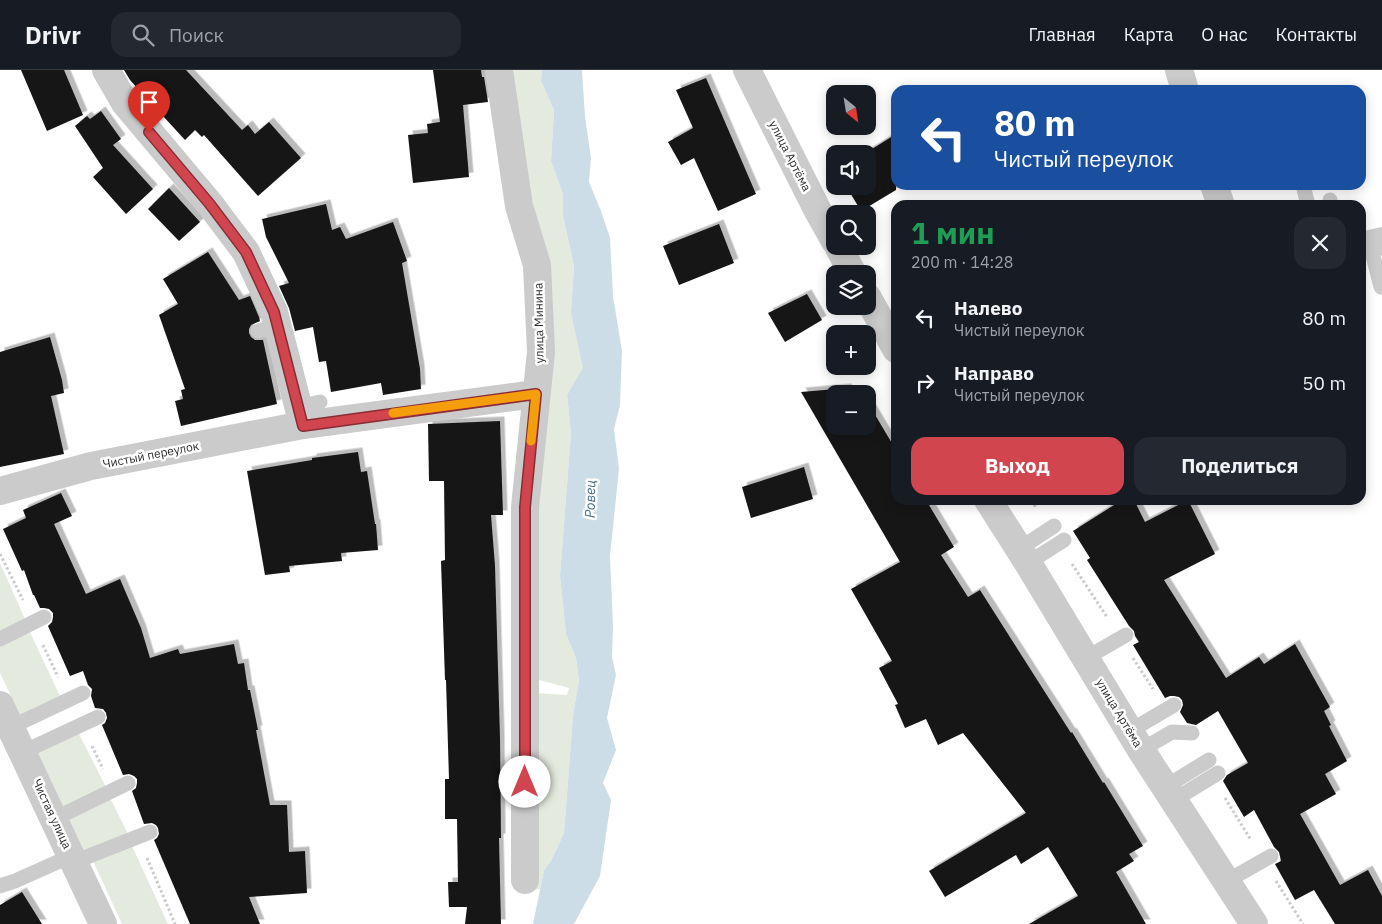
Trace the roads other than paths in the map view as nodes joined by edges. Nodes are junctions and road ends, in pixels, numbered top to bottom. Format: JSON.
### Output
{"nodes":[{"id":1,"x":106,"y":70,"type":"edge"},
{"id":2,"x":499,"y":70,"type":"edge"},
{"id":3,"x":746,"y":70,"type":"edge"},
{"id":4,"x":1179,"y":70,"type":"edge"},
{"id":5,"x":1184,"y":85,"type":"edge"},
{"id":6,"x":826,"y":225,"type":"edge"},
{"id":7,"x":1371,"y":244,"type":"edge"},
{"id":8,"x":1381,"y":287,"type":"edge"},
{"id":9,"x":876,"y":313,"type":"edge"},
{"id":10,"x":891,"y":340,"type":"edge"},
{"id":11,"x":536,"y":394,"type":"junction"},
{"id":12,"x":307,"y":411,"type":"junction"},
{"id":13,"x":0,"y":491,"type":"edge"},
{"id":14,"x":991,"y":505,"type":"edge"},
{"id":15,"x":1054,"y":526,"type":"dead end"},
{"id":16,"x":1064,"y":540,"type":"dead end"},
{"id":17,"x":1024,"y":556,"type":"junction"},
{"id":18,"x":44,"y":617,"type":"dead end"},
{"id":19,"x":1126,"y":635,"type":"dead end"},
{"id":20,"x":0,"y":638,"type":"edge"},
{"id":21,"x":1086,"y":658,"type":"junction"},
{"id":22,"x":83,"y":693,"type":"dead end"},
{"id":23,"x":1174,"y":705,"type":"dead end"},
{"id":24,"x":6,"y":716,"type":"edge"},
{"id":25,"x":98,"y":716,"type":"dead end"},
{"id":26,"x":1192,"y":733,"type":"dead end"},
{"id":27,"x":1136,"y":741,"type":"junction"},
{"id":28,"x":23,"y":752,"type":"junction"},
{"id":29,"x":1209,"y":760,"type":"dead end"},
{"id":30,"x":1218,"y":774,"type":"dead end"},
{"id":31,"x":128,"y":783,"type":"dead end"},
{"id":32,"x":1169,"y":794,"type":"junction"},
{"id":33,"x":54,"y":819,"type":"junction"},
{"id":34,"x":150,"y":832,"type":"dead end"},
{"id":35,"x":1271,"y":856,"type":"dead end"},
{"id":36,"x":72,"y":859,"type":"junction"},
{"id":37,"x":526,"y":880,"type":"dead end"},
{"id":38,"x":1226,"y":882,"type":"junction"},
{"id":39,"x":0,"y":886,"type":"edge"},
{"id":40,"x":103,"y":924,"type":"edge"},
{"id":41,"x":1254,"y":924,"type":"edge"}],
"edges":[{"from":1,"to":12,"type":"street"},
{"from":2,"to":11,"type":"street","name":"улица Минина"},
{"from":3,"to":6,"type":"street","name":"улица Артёма"},
{"from":4,"to":5,"type":"street"},
{"from":7,"to":8,"type":"lane"},
{"from":9,"to":10,"type":"street"},
{"from":11,"to":12,"type":"street","name":"Чистый переулок"},
{"from":11,"to":37,"type":"street","name":"улица Минина"},
{"from":12,"to":13,"type":"street","name":"Чистый переулок"},
{"from":14,"to":17,"type":"street","name":"улица Артёма"},
{"from":15,"to":17,"type":"lane"},
{"from":16,"to":17,"type":"lane"},
{"from":17,"to":21,"type":"street","name":"улица Артёма"},
{"from":18,"to":20,"type":"lane"},
{"from":19,"to":21,"type":"lane"},
{"from":21,"to":27,"type":"street","name":"улица Артёма"},
{"from":22,"to":24,"type":"lane"},
{"from":23,"to":27,"type":"lane"},
{"from":24,"to":28,"type":"street","name":"Чистая улица"},
{"from":25,"to":28,"type":"lane"},
{"from":26,"to":27,"type":"lane"},
{"from":27,"to":32,"type":"street","name":"улица Артёма"},
{"from":28,"to":33,"type":"street","name":"Чистая улица"},
{"from":29,"to":32,"type":"lane"},
{"from":30,"to":32,"type":"lane"},
{"from":31,"to":33,"type":"lane"},
{"from":32,"to":38,"type":"street","name":"улица Артёма"},
{"from":33,"to":36,"type":"street","name":"Чистая улица"},
{"from":34,"to":36,"type":"lane"},
{"from":35,"to":38,"type":"lane"},
{"from":36,"to":39,"type":"lane"},
{"from":36,"to":40,"type":"street","name":"Чистая улица"},
{"from":38,"to":41,"type":"street","name":"улица Артёма"}]}
